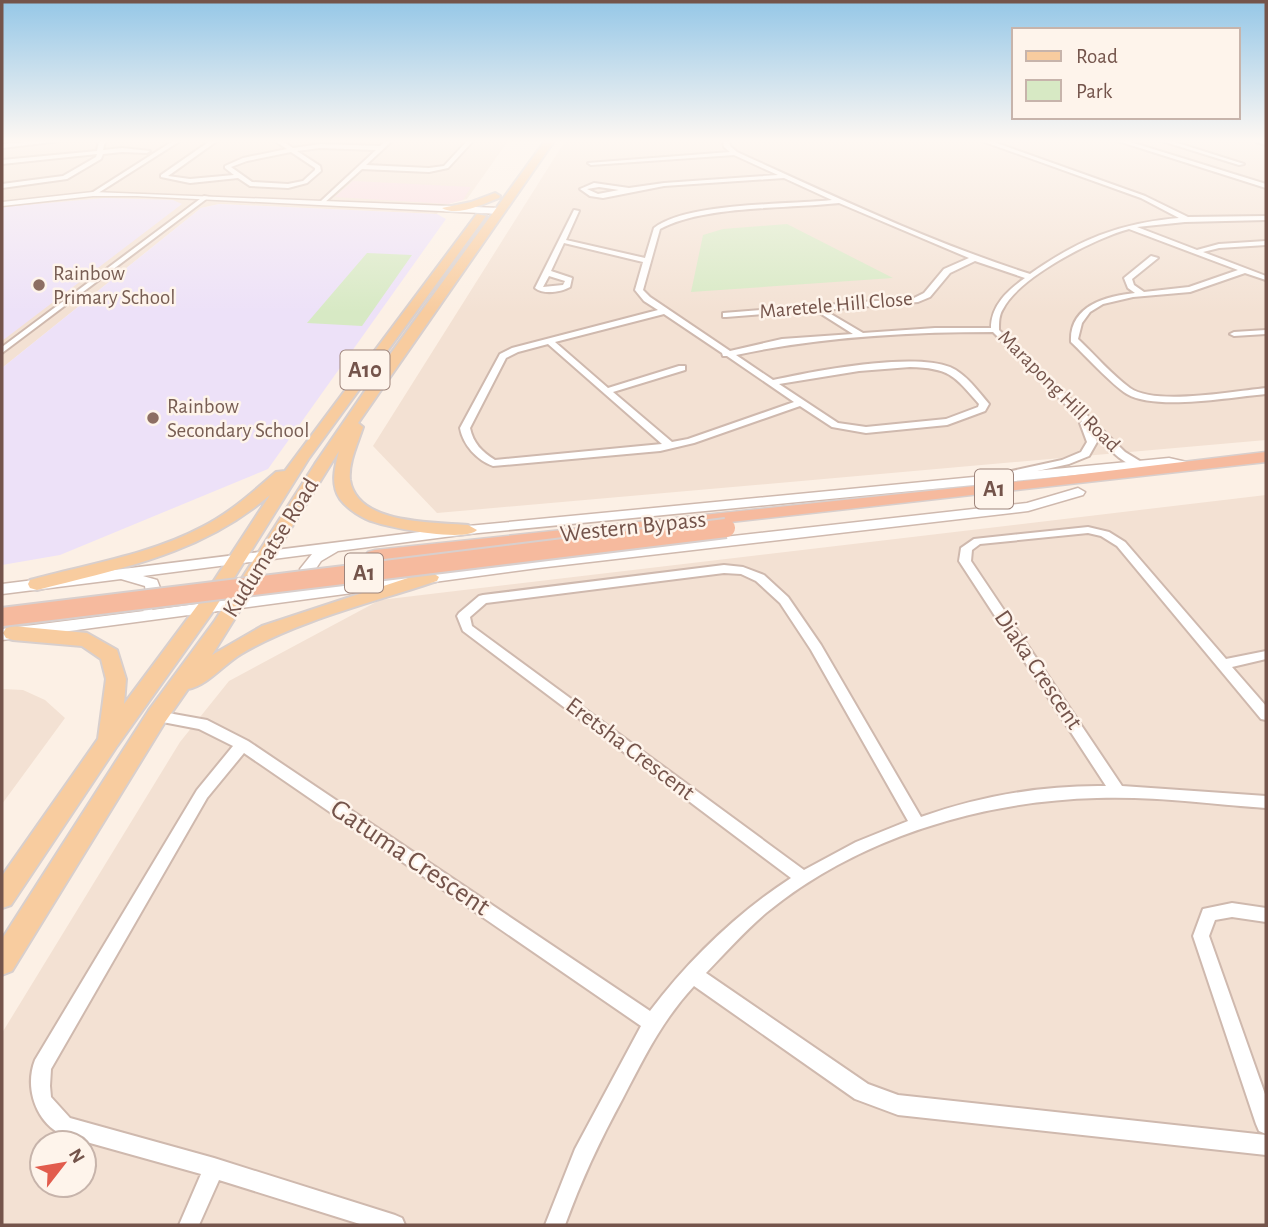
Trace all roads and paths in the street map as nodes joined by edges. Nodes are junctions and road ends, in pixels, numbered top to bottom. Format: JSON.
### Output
{"nodes":[{"id":1,"x":54,"y":198,"type":"edge"},
{"id":2,"x":204,"y":198,"type":"edge"},
{"id":3,"x":235,"y":198,"type":"edge"},
{"id":4,"x":327,"y":198,"type":"edge"},
{"id":5,"x":492,"y":198,"type":"edge"},
{"id":6,"x":495,"y":198,"type":"edge"},
{"id":7,"x":503,"y":198,"type":"edge"},
{"id":8,"x":835,"y":198,"type":"edge"},
{"id":9,"x":1145,"y":198,"type":"edge"},
{"id":10,"x":841,"y":201,"type":"junction"},
{"id":11,"x":323,"y":202,"type":"junction"},
{"id":12,"x":2,"y":204,"type":"edge"},
{"id":13,"x":447,"y":208,"type":"junction"},
{"id":14,"x":492,"y":211,"type":"junction"},
{"id":15,"x":576,"y":211,"type":"dead end"},
{"id":16,"x":1266,"y":218,"type":"edge"},
{"id":17,"x":1188,"y":220,"type":"junction"},
{"id":18,"x":1129,"y":227,"type":"junction"},
{"id":19,"x":467,"y":234,"type":"junction"},
{"id":20,"x":563,"y":241,"type":"junction"},
{"id":21,"x":1266,"y":243,"type":"edge"},
{"id":22,"x":1196,"y":252,"type":"junction"},
{"id":23,"x":1154,"y":258,"type":"dead end"},
{"id":24,"x":973,"y":259,"type":"junction"},
{"id":25,"x":647,"y":261,"type":"junction"},
{"id":26,"x":1245,"y":270,"type":"junction"},
{"id":27,"x":548,"y":273,"type":"dead end"},
{"id":28,"x":1030,"y":277,"type":"junction"},
{"id":29,"x":1266,"y":278,"type":"edge"},
{"id":30,"x":1142,"y":294,"type":"junction"},
{"id":31,"x":1094,"y":305,"type":"joint"},
{"id":32,"x":818,"y":309,"type":"junction"},
{"id":33,"x":665,"y":311,"type":"junction"},
{"id":34,"x":726,"y":315,"type":"dead end"},
{"id":35,"x":995,"y":330,"type":"junction"},
{"id":36,"x":1266,"y":332,"type":"edge"},
{"id":37,"x":1234,"y":334,"type":"dead end"},
{"id":38,"x":860,"y":335,"type":"junction"},
{"id":39,"x":550,"y":341,"type":"junction"},
{"id":40,"x":2,"y":351,"type":"edge"},
{"id":41,"x":726,"y":354,"type":"junction"},
{"id":42,"x":682,"y":368,"type":"dead end"},
{"id":43,"x":769,"y":383,"type":"junction"},
{"id":44,"x":607,"y":391,"type":"junction"},
{"id":45,"x":1266,"y":391,"type":"edge"},
{"id":46,"x":799,"y":403,"type":"junction"},
{"id":47,"x":358,"y":413,"type":"junction"},
{"id":48,"x":1082,"y":417,"type":"junction"},
{"id":49,"x":670,"y":446,"type":"junction"},
{"id":50,"x":302,"y":457,"type":"junction"},
{"id":51,"x":1266,"y":457,"type":"edge"},
{"id":52,"x":1139,"y":465,"type":"junction"},
{"id":53,"x":1186,"y":466,"type":"junction"},
{"id":54,"x":1266,"y":471,"type":"edge"},
{"id":55,"x":991,"y":478,"type":"junction"},
{"id":56,"x":1078,"y":492,"type":"junction"},
{"id":57,"x":468,"y":530,"type":"junction"},
{"id":58,"x":339,"y":547,"type":"junction"},
{"id":59,"x":265,"y":556,"type":"junction"},
{"id":60,"x":236,"y":559,"type":"junction"},
{"id":61,"x":114,"y":575,"type":"junction"},
{"id":62,"x":430,"y":577,"type":"junction"},
{"id":63,"x":37,"y":584,"type":"junction"},
{"id":64,"x":2,"y":589,"type":"edge"},
{"id":65,"x":330,"y":590,"type":"junction"},
{"id":66,"x":237,"y":602,"type":"junction"},
{"id":67,"x":2,"y":605,"type":"edge"},
{"id":68,"x":207,"y":607,"type":"junction"},
{"id":69,"x":463,"y":616,"type":"joint"},
{"id":70,"x":107,"y":622,"type":"junction"},
{"id":71,"x":6,"y":628,"type":"edge"},
{"id":72,"x":1266,"y":655,"type":"edge"},
{"id":73,"x":1223,"y":664,"type":"junction"},
{"id":74,"x":173,"y":694,"type":"junction"},
{"id":75,"x":1266,"y":715,"type":"edge"},
{"id":76,"x":158,"y":716,"type":"junction"},
{"id":77,"x":109,"y":740,"type":"junction"},
{"id":78,"x":243,"y":746,"type":"junction"},
{"id":79,"x":1119,"y":793,"type":"junction"},
{"id":80,"x":1266,"y":802,"type":"edge"},
{"id":81,"x":917,"y":824,"type":"junction"},
{"id":82,"x":803,"y":878,"type":"junction"},
{"id":83,"x":2,"y":897,"type":"edge"},
{"id":84,"x":1266,"y":915,"type":"edge"},
{"id":85,"x":2,"y":962,"type":"edge"},
{"id":86,"x":692,"y":974,"type":"junction"},
{"id":87,"x":653,"y":1024,"type":"junction"},
{"id":88,"x":1266,"y":1124,"type":"edge"},
{"id":89,"x":1266,"y":1145,"type":"edge"},
{"id":90,"x":214,"y":1168,"type":"junction"},
{"id":91,"x":189,"y":1225,"type":"edge"},
{"id":92,"x":395,"y":1225,"type":"edge"},
{"id":93,"x":555,"y":1225,"type":"edge"}],
"edges":[{"from":1,"to":12,"type":"street"},
{"from":2,"to":40,"type":"street"},
{"from":3,"to":11,"type":"street"},
{"from":4,"to":11,"type":"street"},
{"from":5,"to":13,"type":"main road"},
{"from":6,"to":14,"type":"main road","name":"Kudumatse Road","number":"A10"},
{"from":7,"to":14,"type":"main road","name":"Kudumatse Road","number":"A10"},
{"from":8,"to":10,"type":"street"},
{"from":9,"to":17,"type":"street"},
{"from":10,"to":24,"type":"street"},
{"from":10,"to":25,"type":"street"},
{"from":11,"to":13,"type":"street"},
{"from":13,"to":14,"type":"street"},
{"from":13,"to":19,"type":"main road"},
{"from":14,"to":19,"type":"main road","name":"Kudumatse Road","number":"A10"},
{"from":14,"to":47,"type":"main road","name":"Kudumatse Road","number":"A10"},
{"from":15,"to":20,"type":"street"},
{"from":16,"to":17,"type":"street","name":"Marapong Hill Road"},
{"from":17,"to":18,"type":"street","name":"Marapong Hill Road"},
{"from":18,"to":22,"type":"street"},
{"from":18,"to":28,"type":"street","name":"Marapong Hill Road"},
{"from":19,"to":50,"type":"main road","name":"Kudumatse Road","number":"A10"},
{"from":20,"to":25,"type":"street"},
{"from":20,"to":27,"type":"street"},
{"from":21,"to":22,"type":"street"},
{"from":22,"to":26,"type":"street"},
{"from":23,"to":30,"type":"street"},
{"from":24,"to":28,"type":"street"},
{"from":24,"to":32,"type":"street","name":"Maretele Hill Close"},
{"from":25,"to":33,"type":"street"},
{"from":26,"to":29,"type":"street"},
{"from":26,"to":30,"type":"street"},
{"from":28,"to":35,"type":"street","name":"Marapong Hill Road"},
{"from":30,"to":31,"type":"street"},
{"from":31,"to":45,"type":"street"},
{"from":32,"to":34,"type":"street","name":"Maretele Hill Close"},
{"from":32,"to":38,"type":"street"},
{"from":33,"to":39,"type":"street"},
{"from":33,"to":41,"type":"street"},
{"from":35,"to":38,"type":"street"},
{"from":35,"to":48,"type":"street","name":"Marapong Hill Road"},
{"from":36,"to":37,"type":"street"},
{"from":38,"to":41,"type":"street"},
{"from":39,"to":44,"type":"street"},
{"from":39,"to":49,"type":"street"},
{"from":41,"to":43,"type":"street"},
{"from":42,"to":44,"type":"street"},
{"from":43,"to":46,"type":"street"},
{"from":43,"to":46,"type":"street"},
{"from":44,"to":49,"type":"street"},
{"from":46,"to":49,"type":"street"},
{"from":47,"to":57,"type":"main road"},
{"from":47,"to":59,"type":"main road","name":"Kudumatse Road","number":"A10"},
{"from":48,"to":52,"type":"street","name":"Marapong Hill Road"},
{"from":48,"to":55,"type":"street"},
{"from":50,"to":60,"type":"main road","name":"Kudumatse Road","number":"A10"},
{"from":50,"to":63,"type":"main road"},
{"from":51,"to":53,"type":"highway","name":"Western Bypass","number":"A1"},
{"from":52,"to":53,"type":"street"},
{"from":52,"to":55,"type":"street"},
{"from":53,"to":67,"type":"highway","name":"Western Bypass","number":"A1"},
{"from":54,"to":56,"type":"highway","name":"Western Bypass","number":"A1"},
{"from":55,"to":57,"type":"street"},
{"from":56,"to":62,"type":"street"},
{"from":56,"to":71,"type":"highway","name":"Western Bypass","number":"A1","bridge":true},
{"from":57,"to":58,"type":"street"},
{"from":58,"to":59,"type":"street"},
{"from":58,"to":65,"type":"street"},
{"from":59,"to":60,"type":"street"},
{"from":59,"to":66,"type":"main road","name":"Kudumatse Road","number":"A10"},
{"from":60,"to":61,"type":"street"},
{"from":60,"to":68,"type":"main road","name":"Kudumatse Road","number":"A10"},
{"from":61,"to":63,"type":"street"},
{"from":61,"to":70,"type":"street"},
{"from":62,"to":65,"type":"street"},
{"from":62,"to":74,"type":"main road"},
{"from":63,"to":64,"type":"street"},
{"from":65,"to":66,"type":"street"},
{"from":66,"to":68,"type":"street"},
{"from":66,"to":74,"type":"main road","name":"Kudumatse Road","number":"A10"},
{"from":68,"to":70,"type":"street"},
{"from":68,"to":77,"type":"main road","name":"Kudumatse Road","number":"A10"},
{"from":69,"to":81,"type":"street"},
{"from":69,"to":82,"type":"street","name":"Eretsha Crescent"},
{"from":70,"to":71,"type":"street"},
{"from":71,"to":77,"type":"main road"},
{"from":72,"to":73,"type":"street"},
{"from":73,"to":75,"type":"street"},
{"from":73,"to":79,"type":"street","name":"Diaka Crescent"},
{"from":74,"to":76,"type":"main road","name":"Kudumatse Road","number":"A10"},
{"from":76,"to":78,"type":"street","name":"Gatuma Crescent"},
{"from":76,"to":85,"type":"main road","name":"Kudumatse Road","number":"A10"},
{"from":77,"to":83,"type":"main road","name":"Kudumatse Road","number":"A10"},
{"from":78,"to":87,"type":"street","name":"Gatuma Crescent"},
{"from":78,"to":90,"type":"street"},
{"from":79,"to":80,"type":"street"},
{"from":79,"to":81,"type":"street"},
{"from":81,"to":82,"type":"street"},
{"from":82,"to":86,"type":"street"},
{"from":84,"to":88,"type":"street"},
{"from":86,"to":87,"type":"street"},
{"from":86,"to":89,"type":"street"},
{"from":87,"to":93,"type":"street"},
{"from":90,"to":91,"type":"street"},
{"from":90,"to":92,"type":"street"}]}
